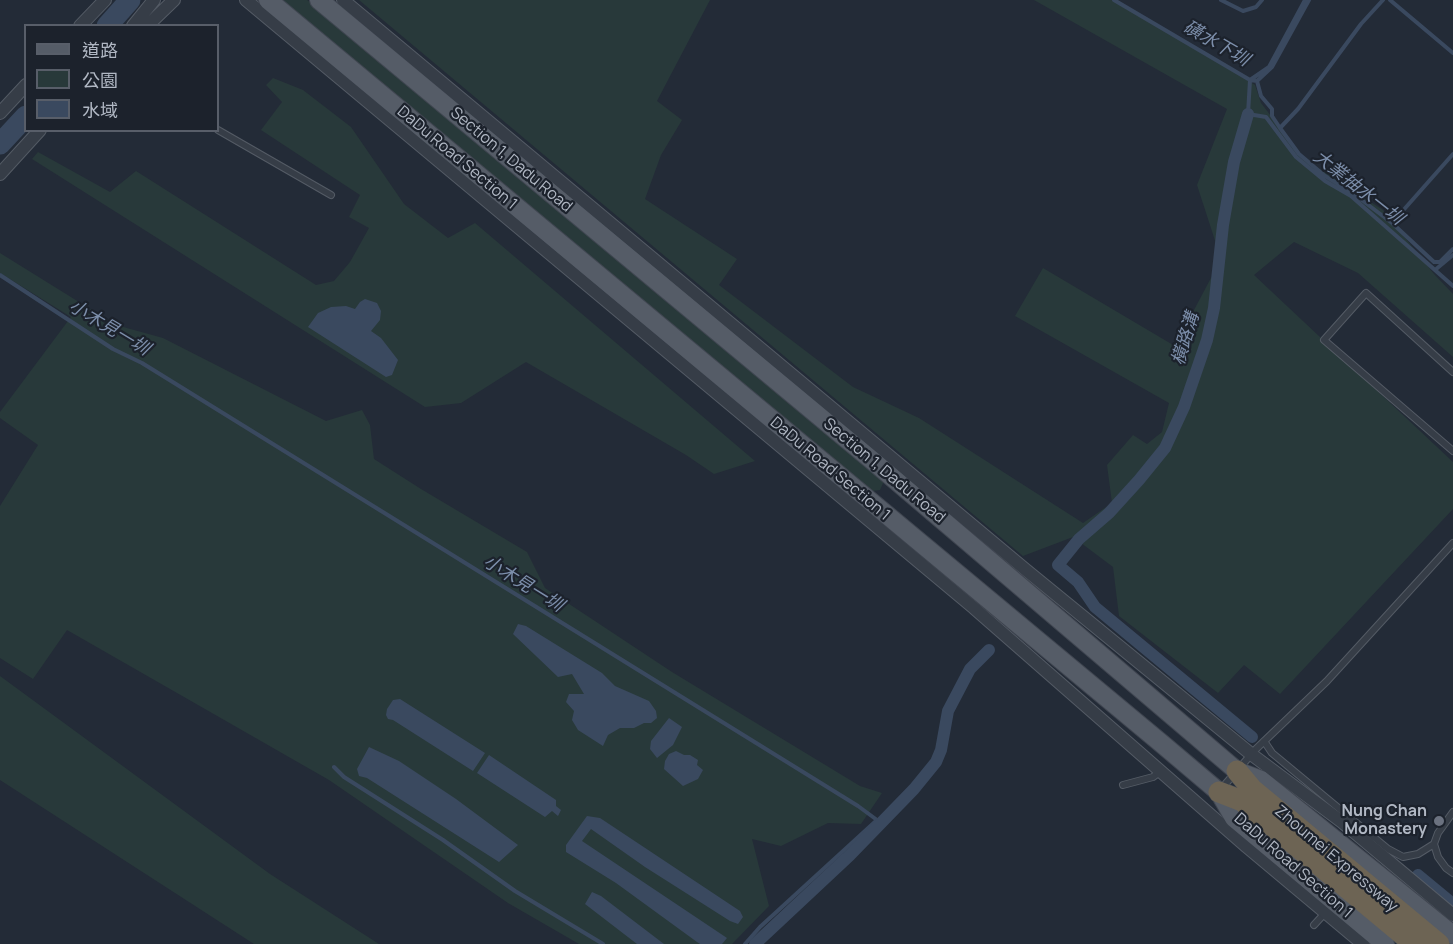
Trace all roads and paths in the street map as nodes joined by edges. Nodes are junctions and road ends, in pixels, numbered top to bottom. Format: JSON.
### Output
{"nodes":[{"id":1,"x":105,"y":0,"type":"edge"},
{"id":2,"x":154,"y":0,"type":"edge"},
{"id":3,"x":174,"y":0,"type":"edge"},
{"id":4,"x":246,"y":0,"type":"edge"},
{"id":5,"x":268,"y":0,"type":"edge"},
{"id":6,"x":319,"y":0,"type":"edge"},
{"id":7,"x":343,"y":0,"type":"edge"},
{"id":8,"x":97,"y":5,"type":"edge"},
{"id":9,"x":82,"y":24,"type":"edge"},
{"id":10,"x":135,"y":24,"type":"edge"},
{"id":11,"x":149,"y":24,"type":"edge"},
{"id":12,"x":24,"y":87,"type":"edge"},
{"id":13,"x":0,"y":113,"type":"edge"},
{"id":14,"x":219,"y":131,"type":"edge"},
{"id":15,"x":38,"y":132,"type":"edge"},
{"id":16,"x":0,"y":174,"type":"edge"},
{"id":17,"x":331,"y":195,"type":"dead end"},
{"id":18,"x":1453,"y":372,"type":"edge"},
{"id":19,"x":1453,"y":451,"type":"edge"},
{"id":20,"x":1453,"y":543,"type":"edge"},
{"id":21,"x":1020,"y":576,"type":"junction"},
{"id":22,"x":1052,"y":603,"type":"junction"},
{"id":23,"x":993,"y":613,"type":"junction"},
{"id":24,"x":1022,"y":638,"type":"junction"},
{"id":25,"x":1263,"y":742,"type":"junction"},
{"id":26,"x":1254,"y":751,"type":"junction"},
{"id":27,"x":1161,"y":771,"type":"junction"},
{"id":28,"x":1237,"y":771,"type":"junction"},
{"id":29,"x":1123,"y":785,"type":"dead end"},
{"id":30,"x":1219,"y":792,"type":"junction"},
{"id":31,"x":1453,"y":812,"type":"edge"},
{"id":32,"x":1434,"y":844,"type":"junction"},
{"id":33,"x":1314,"y":850,"type":"junction"},
{"id":34,"x":1453,"y":873,"type":"edge"},
{"id":35,"x":1325,"y":913,"type":"junction"},
{"id":36,"x":1453,"y":915,"type":"edge"},
{"id":37,"x":1314,"y":925,"type":"dead end"},
{"id":38,"x":1453,"y":934,"type":"edge"},
{"id":39,"x":1363,"y":944,"type":"edge"},
{"id":40,"x":1385,"y":944,"type":"edge"},
{"id":41,"x":1414,"y":944,"type":"edge"},
{"id":42,"x":1438,"y":944,"type":"edge"}],
"edges":[{"from":1,"to":8,"type":"street"},
{"from":2,"to":10,"type":"street"},
{"from":3,"to":11,"type":"street"},
{"from":4,"to":23,"type":"street","name":"DaDu Road Section 1"},
{"from":5,"to":23,"type":"main road","name":"DaDu Road Section 1"},
{"from":6,"to":21,"type":"main road","name":"Section 1, Dadu Road"},
{"from":7,"to":21,"type":"street","name":"Section 1, Dadu Road"},
{"from":8,"to":9,"type":"street"},
{"from":12,"to":13,"type":"street"},
{"from":14,"to":17,"type":"lane"},
{"from":15,"to":16,"type":"street"},
{"from":18,"to":19,"type":"lane"},
{"from":20,"to":25,"type":"lane"},
{"from":21,"to":22,"type":"main road","name":"Section 1, Dadu Road"},
{"from":22,"to":26,"type":"street","name":"Section 1, Dadu Road"},
{"from":22,"to":28,"type":"main road","name":"Section 1, Dadu Road"},
{"from":23,"to":24,"type":"main road","name":"DaDu Road Section 1"},
{"from":24,"to":27,"type":"street","name":"DaDu Road Section 1"},
{"from":24,"to":30,"type":"main road","name":"DaDu Road Section 1"},
{"from":25,"to":26,"type":"lane"},
{"from":25,"to":32,"type":"lane"},
{"from":26,"to":28,"type":"lane"},
{"from":26,"to":36,"type":"street","name":"Section 1, Dadu Road"},
{"from":27,"to":29,"type":"lane"},
{"from":27,"to":35,"type":"street","name":"DaDu Road Section 1"},
{"from":28,"to":30,"type":"lane"},
{"from":28,"to":33,"type":"highway","name":"Zhoumei Expressway"},
{"from":28,"to":38,"type":"main road","name":"Section 1, Dadu Road"},
{"from":30,"to":33,"type":"highway","name":"Zhoumei Expressway"},
{"from":30,"to":40,"type":"main road","name":"DaDu Road Section 1"},
{"from":31,"to":32,"type":"lane"},
{"from":32,"to":34,"type":"lane"},
{"from":33,"to":41,"type":"highway","name":"Zhoumei Expressway"},
{"from":33,"to":42,"type":"highway","name":"Zhoumei Expressway"},
{"from":35,"to":37,"type":"lane"},
{"from":35,"to":39,"type":"street","name":"DaDu Road Section 1"}]}
